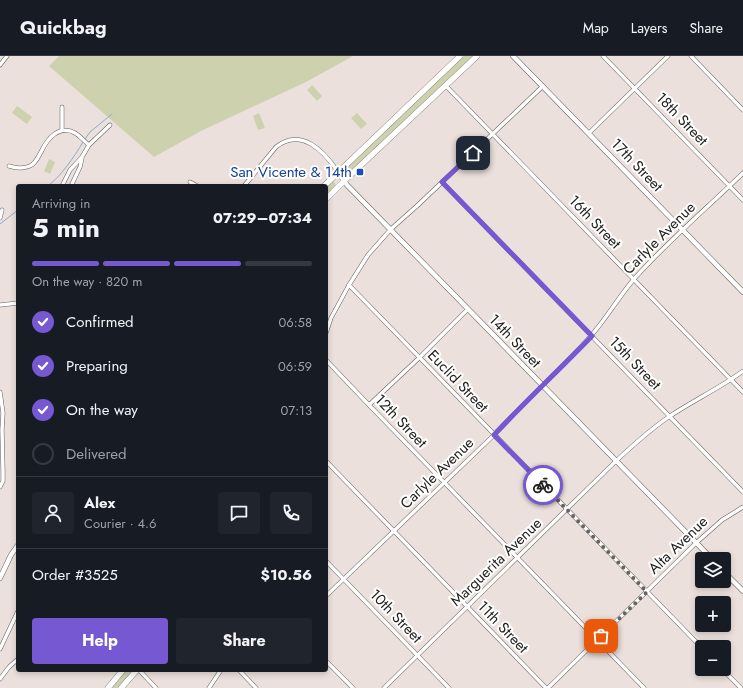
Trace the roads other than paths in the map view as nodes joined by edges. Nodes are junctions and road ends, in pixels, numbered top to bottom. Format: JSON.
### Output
{"nodes":[{"id":1,"x":8,"y":56,"type":"edge"},
{"id":2,"x":460,"y":56,"type":"edge"},
{"id":3,"x":477,"y":56,"type":"edge"},
{"id":4,"x":513,"y":56,"type":"edge"},
{"id":5,"x":603,"y":56,"type":"edge"},
{"id":6,"x":668,"y":56,"type":"edge"},
{"id":7,"x":691,"y":56,"type":"edge"},
{"id":8,"x":0,"y":65,"type":"edge"},
{"id":9,"x":446,"y":86,"type":"junction"},
{"id":10,"x":543,"y":86,"type":"junction"},
{"id":11,"x":635,"y":88,"type":"junction"},
{"id":12,"x":62,"y":107,"type":"dead end"},
{"id":13,"x":743,"y":110,"type":"edge"},
{"id":14,"x":110,"y":125,"type":"dead end"},
{"id":15,"x":62,"y":130,"type":"junction"},
{"id":16,"x":589,"y":133,"type":"junction"},
{"id":17,"x":493,"y":134,"type":"junction"},
{"id":18,"x":89,"y":145,"type":"junction"},
{"id":19,"x":82,"y":157,"type":"junction"},
{"id":20,"x":9,"y":166,"type":"dead end"},
{"id":21,"x":338,"y":172,"type":"junction"},
{"id":22,"x":743,"y":173,"type":"edge"},
{"id":23,"x":344,"y":181,"type":"junction"},
{"id":24,"x":190,"y":182,"type":"dead end"},
{"id":25,"x":442,"y":182,"type":"junction"},
{"id":26,"x":63,"y":184,"type":"edge"},
{"id":27,"x":72,"y":184,"type":"edge"},
{"id":28,"x":194,"y":184,"type":"edge"},
{"id":29,"x":246,"y":184,"type":"edge"},
{"id":30,"x":326,"y":184,"type":"edge"},
{"id":31,"x":730,"y":186,"type":"junction"},
{"id":32,"x":328,"y":197,"type":"edge"},
{"id":33,"x":743,"y":200,"type":"edge"},
{"id":34,"x":2,"y":210,"type":"dead end"},
{"id":35,"x":0,"y":218,"type":"edge"},
{"id":36,"x":391,"y":230,"type":"junction"},
{"id":37,"x":683,"y":230,"type":"junction"},
{"id":38,"x":634,"y":280,"type":"junction"},
{"id":39,"x":349,"y":285,"type":"junction"},
{"id":40,"x":743,"y":292,"type":"edge"},
{"id":41,"x":16,"y":303,"type":"edge"},
{"id":42,"x":0,"y":305,"type":"edge"},
{"id":43,"x":468,"y":309,"type":"junction"},
{"id":44,"x":328,"y":327,"type":"edge"},
{"id":45,"x":592,"y":336,"type":"junction"},
{"id":46,"x":419,"y":358,"type":"junction"},
{"id":47,"x":328,"y":362,"type":"edge"},
{"id":48,"x":743,"y":370,"type":"edge"},
{"id":49,"x":731,"y":379,"type":"junction"},
{"id":50,"x":542,"y":386,"type":"junction"},
{"id":51,"x":0,"y":392,"type":"edge"},
{"id":52,"x":743,"y":392,"type":"edge"},
{"id":53,"x":368,"y":405,"type":"junction"},
{"id":54,"x":670,"y":416,"type":"junction"},
{"id":55,"x":494,"y":435,"type":"junction"},
{"id":56,"x":616,"y":461,"type":"junction"},
{"id":57,"x":328,"y":463,"type":"edge"},
{"id":58,"x":444,"y":483,"type":"junction"},
{"id":59,"x":0,"y":487,"type":"edge"},
{"id":60,"x":743,"y":492,"type":"edge"},
{"id":61,"x":743,"y":507,"type":"edge"},
{"id":62,"x":567,"y":510,"type":"junction"},
{"id":63,"x":394,"y":531,"type":"junction"},
{"id":64,"x":696,"y":543,"type":"junction"},
{"id":65,"x":16,"y":549,"type":"edge"},
{"id":66,"x":705,"y":552,"type":"edge"},
{"id":67,"x":517,"y":558,"type":"junction"},
{"id":68,"x":328,"y":563,"type":"edge"},
{"id":69,"x":0,"y":578,"type":"edge"},
{"id":70,"x":344,"y":579,"type":"junction"},
{"id":71,"x":731,"y":579,"type":"edge"},
{"id":72,"x":647,"y":592,"type":"junction"},
{"id":73,"x":743,"y":592,"type":"edge"},
{"id":74,"x":328,"y":594,"type":"edge"},
{"id":75,"x":467,"y":607,"type":"junction"},
{"id":76,"x":16,"y":614,"type":"edge"},
{"id":77,"x":597,"y":640,"type":"junction"},
{"id":78,"x":695,"y":641,"type":"edge"},
{"id":79,"x":0,"y":649,"type":"edge"},
{"id":80,"x":417,"y":655,"type":"junction"},
{"id":81,"x":16,"y":661,"type":"edge"},
{"id":82,"x":328,"y":663,"type":"edge"},
{"id":83,"x":121,"y":672,"type":"edge"},
{"id":84,"x":136,"y":672,"type":"edge"},
{"id":85,"x":140,"y":672,"type":"edge"},
{"id":86,"x":220,"y":672,"type":"edge"},
{"id":87,"x":241,"y":672,"type":"edge"},
{"id":88,"x":729,"y":676,"type":"edge"},
{"id":89,"x":0,"y":679,"type":"edge"},
{"id":90,"x":108,"y":688,"type":"edge"},
{"id":91,"x":121,"y":688,"type":"edge"},
{"id":92,"x":156,"y":688,"type":"edge"},
{"id":93,"x":209,"y":688,"type":"edge"},
{"id":94,"x":256,"y":688,"type":"edge"},
{"id":95,"x":353,"y":688,"type":"edge"},
{"id":96,"x":384,"y":688,"type":"edge"},
{"id":97,"x":449,"y":688,"type":"edge"},
{"id":98,"x":547,"y":688,"type":"edge"},
{"id":99,"x":644,"y":688,"type":"edge"},
{"id":100,"x":741,"y":688,"type":"edge"}],
"edges":[{"from":1,"to":8,"type":"street"},
{"from":2,"to":21,"type":"main road"},
{"from":3,"to":9,"type":"main road"},
{"from":4,"to":10,"type":"street","name":"17th Street"},
{"from":5,"to":11,"type":"street","name":"18th Street"},
{"from":6,"to":11,"type":"street"},
{"from":7,"to":13,"type":"street"},
{"from":9,"to":17,"type":"street","name":"16th Street"},
{"from":9,"to":23,"type":"main road"},
{"from":10,"to":16,"type":"street","name":"17th Street"},
{"from":10,"to":17,"type":"street"},
{"from":11,"to":16,"type":"street"},
{"from":11,"to":31,"type":"street","name":"18th Street"},
{"from":12,"to":15,"type":"street"},
{"from":14,"to":18,"type":"street"},
{"from":15,"to":18,"type":"street"},
{"from":15,"to":20,"type":"street"},
{"from":16,"to":37,"type":"street","name":"17th Street"},
{"from":17,"to":25,"type":"street"},
{"from":17,"to":38,"type":"street","name":"16th Street"},
{"from":18,"to":19,"type":"street"},
{"from":19,"to":26,"type":"street"},
{"from":19,"to":27,"type":"street"},
{"from":21,"to":23,"type":"street","name":"14th Street"},
{"from":21,"to":29,"type":"street"},
{"from":21,"to":30,"type":"main road"},
{"from":22,"to":31,"type":"street","name":"Carlyle Avenue"},
{"from":23,"to":32,"type":"main road"},
{"from":23,"to":36,"type":"street","name":"14th Street"},
{"from":24,"to":28,"type":"street"},
{"from":25,"to":36,"type":"street"},
{"from":25,"to":45,"type":"street","name":"15th Street"},
{"from":31,"to":33,"type":"street","name":"18th Street"},
{"from":31,"to":37,"type":"street","name":"Carlyle Avenue"},
{"from":34,"to":35,"type":"street"},
{"from":36,"to":39,"type":"street"},
{"from":36,"to":43,"type":"street","name":"14th Street"},
{"from":37,"to":38,"type":"street","name":"Carlyle Avenue"},
{"from":37,"to":40,"type":"street","name":"17th Street"},
{"from":38,"to":45,"type":"street","name":"Carlyle Avenue"},
{"from":38,"to":49,"type":"street","name":"16th Street"},
{"from":39,"to":44,"type":"street"},
{"from":39,"to":46,"type":"street","name":"Euclid Street"},
{"from":41,"to":42,"type":"street"},
{"from":43,"to":46,"type":"street"},
{"from":43,"to":50,"type":"street","name":"14th Street"},
{"from":45,"to":50,"type":"street","name":"Carlyle Avenue"},
{"from":45,"to":54,"type":"street","name":"15th Street"},
{"from":46,"to":53,"type":"street"},
{"from":46,"to":55,"type":"street","name":"Euclid Street"},
{"from":47,"to":53,"type":"street","name":"12th Street"},
{"from":48,"to":49,"type":"street","name":"Marguerita Avenue"},
{"from":49,"to":52,"type":"street","name":"16th Street"},
{"from":49,"to":54,"type":"street","name":"Marguerita Avenue"},
{"from":50,"to":55,"type":"street","name":"Carlyle Avenue"},
{"from":50,"to":56,"type":"street","name":"14th Street"},
{"from":51,"to":59,"type":"street"},
{"from":53,"to":58,"type":"street","name":"12th Street"},
{"from":54,"to":56,"type":"street","name":"Marguerita Avenue"},
{"from":54,"to":60,"type":"street","name":"15th Street"},
{"from":55,"to":58,"type":"street","name":"Carlyle Avenue"},
{"from":55,"to":62,"type":"street","name":"Euclid Street"},
{"from":56,"to":62,"type":"street","name":"Marguerita Avenue"},
{"from":56,"to":64,"type":"street","name":"14th Street"},
{"from":57,"to":63,"type":"street","name":"11th Street"},
{"from":58,"to":63,"type":"street","name":"Carlyle Avenue"},
{"from":58,"to":67,"type":"street","name":"12th Street"},
{"from":61,"to":64,"type":"street","name":"Alta Avenue"},
{"from":62,"to":67,"type":"street","name":"Marguerita Avenue"},
{"from":62,"to":72,"type":"street","name":"Euclid Street"},
{"from":63,"to":70,"type":"street","name":"Carlyle Avenue"},
{"from":63,"to":75,"type":"street","name":"11th Street"},
{"from":64,"to":66,"type":"street","name":"14th Street"},
{"from":64,"to":72,"type":"street","name":"Alta Avenue"},
{"from":65,"to":69,"type":"street"},
{"from":67,"to":75,"type":"street","name":"Marguerita Avenue"},
{"from":67,"to":77,"type":"street","name":"12th Street"},
{"from":68,"to":70,"type":"street","name":"10th Street"},
{"from":70,"to":74,"type":"street","name":"Carlyle Avenue"},
{"from":70,"to":80,"type":"street","name":"10th Street"},
{"from":71,"to":73,"type":"street"},
{"from":72,"to":77,"type":"street","name":"Alta Avenue"},
{"from":72,"to":78,"type":"street","name":"Euclid Street"},
{"from":75,"to":80,"type":"street","name":"Marguerita Avenue"},
{"from":75,"to":98,"type":"street","name":"11th Street"},
{"from":76,"to":79,"type":"street"},
{"from":77,"to":98,"type":"street","name":"Alta Avenue"},
{"from":77,"to":99,"type":"street","name":"12th Street"},
{"from":80,"to":96,"type":"street","name":"Marguerita Avenue"},
{"from":80,"to":97,"type":"street","name":"10th Street"},
{"from":81,"to":89,"type":"street"},
{"from":82,"to":95,"type":"street"},
{"from":83,"to":90,"type":"main road"},
{"from":84,"to":91,"type":"main road"},
{"from":85,"to":92,"type":"street"},
{"from":86,"to":93,"type":"street"},
{"from":87,"to":94,"type":"street"},
{"from":88,"to":100,"type":"street"}]}
